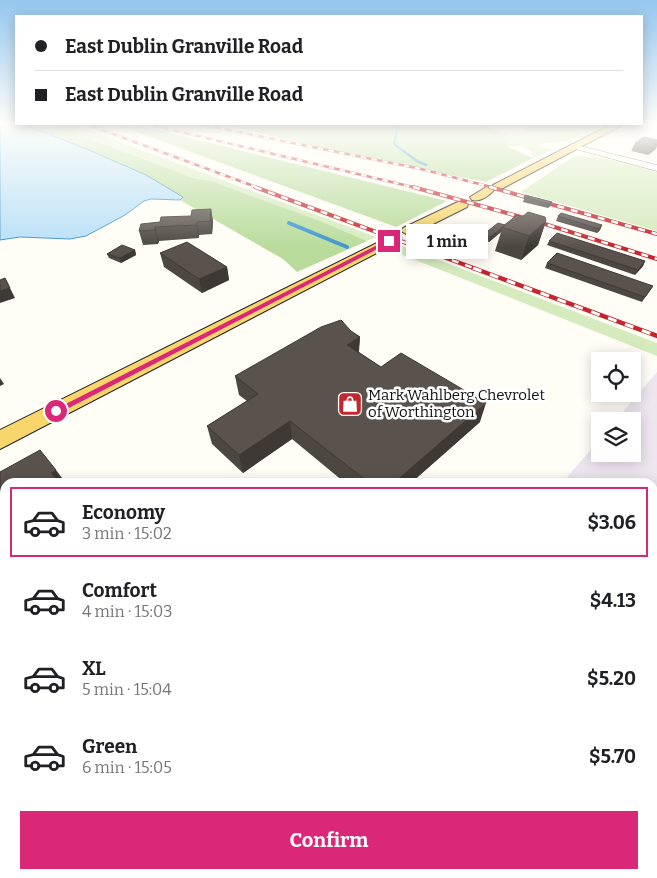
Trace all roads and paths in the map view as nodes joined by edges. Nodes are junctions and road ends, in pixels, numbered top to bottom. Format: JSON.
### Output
{"nodes":[{"id":1,"x":538,"y":165,"type":"edge"},
{"id":2,"x":476,"y":197,"type":"dead end"},
{"id":3,"x":462,"y":204,"type":"dead end"},
{"id":4,"x":408,"y":231,"type":"tunnel mouth"},
{"id":5,"x":389,"y":241,"type":"tunnel mouth"},
{"id":6,"x":126,"y":375,"type":"junction"},
{"id":7,"x":0,"y":427,"type":"edge"},
{"id":8,"x":0,"y":440,"type":"edge"}],
"edges":[{"from":1,"to":2,"type":"main road"},
{"from":3,"to":4,"type":"main road"},
{"from":5,"to":6,"type":"main road"},
{"from":6,"to":7,"type":"main road"},
{"from":6,"to":8,"type":"main road"}]}
